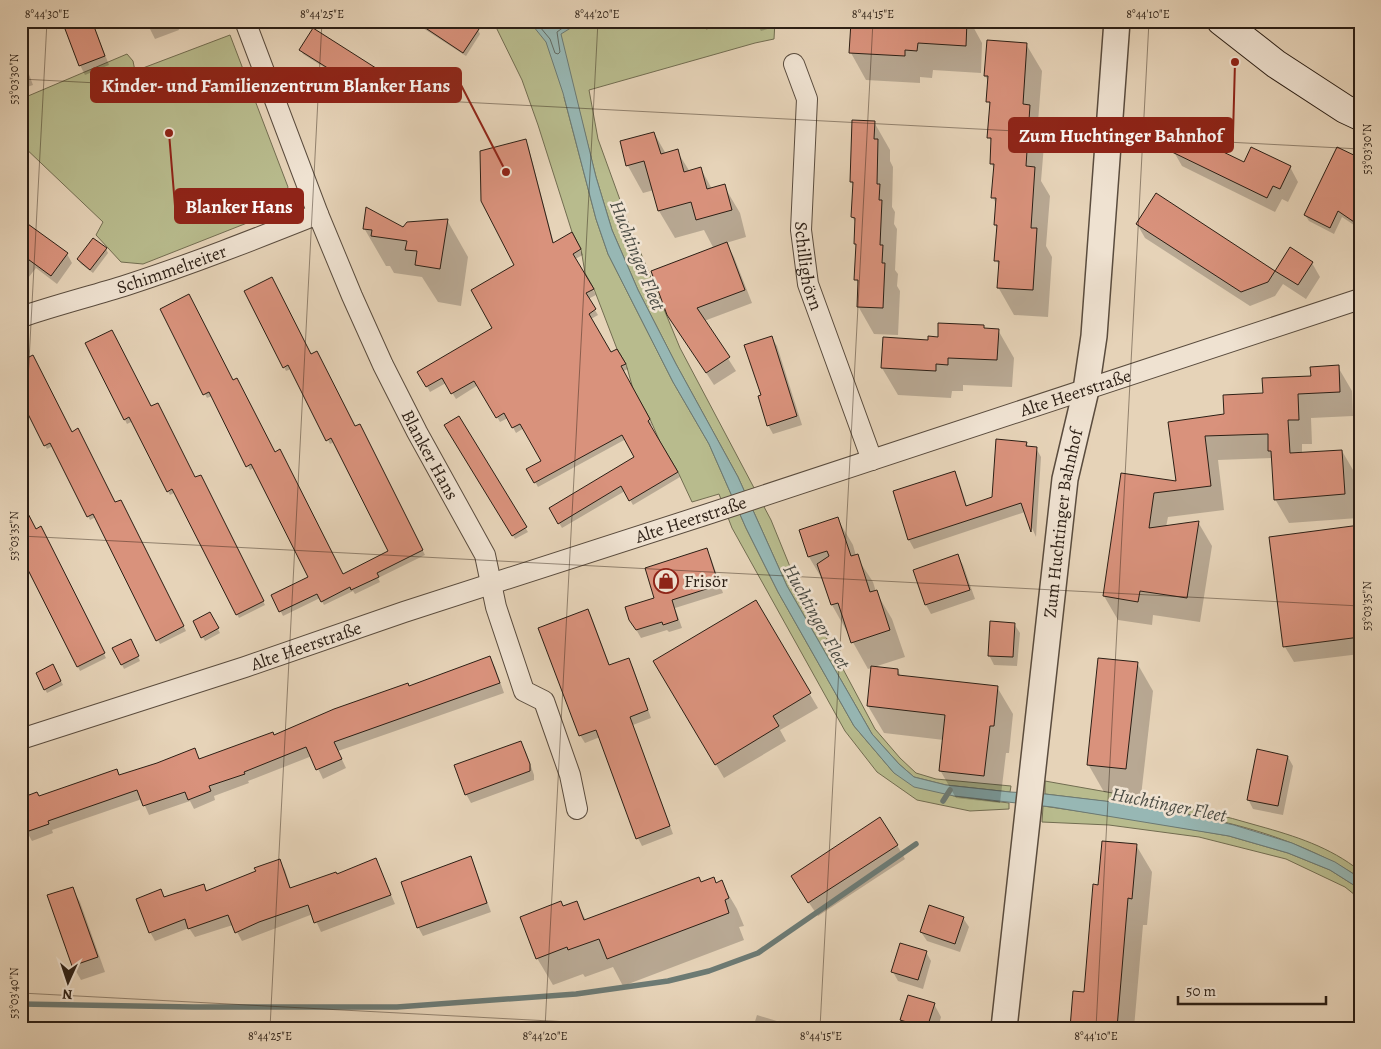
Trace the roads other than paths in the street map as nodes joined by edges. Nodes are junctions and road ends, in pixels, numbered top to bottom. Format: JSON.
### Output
{"nodes":[{"id":1,"x":245,"y":21,"type":"edge"},
{"id":2,"x":1117,"y":21,"type":"edge"},
{"id":3,"x":1221,"y":21,"type":"edge"},
{"id":4,"x":794,"y":64,"type":"dead end"},
{"id":5,"x":1360,"y":116,"type":"edge"},
{"id":6,"x":318,"y":214,"type":"junction"},
{"id":7,"x":1360,"y":299,"type":"edge"},
{"id":8,"x":21,"y":317,"type":"edge"},
{"id":9,"x":1086,"y":390,"type":"junction"},
{"id":10,"x":872,"y":460,"type":"junction"},
{"id":11,"x":492,"y":583,"type":"junction"},
{"id":12,"x":21,"y":739,"type":"edge"},
{"id":13,"x":578,"y":809,"type":"dead end"},
{"id":14,"x":1004,"y":1028,"type":"edge"}],
"edges":[{"from":1,"to":6,"type":"street","name":"Blanker Hans"},
{"from":2,"to":9,"type":"street","name":"Zum Huchtinger Bahnhof"},
{"from":3,"to":5,"type":"main road"},
{"from":4,"to":10,"type":"street","name":"Schillighörn"},
{"from":6,"to":8,"type":"street","name":"Schimmelreiter"},
{"from":6,"to":11,"type":"street","name":"Blanker Hans"},
{"from":7,"to":9,"type":"street","name":"Alte Heerstraße"},
{"from":9,"to":10,"type":"street","name":"Alte Heerstraße"},
{"from":9,"to":14,"type":"street","name":"Zum Huchtinger Bahnhof"},
{"from":10,"to":11,"type":"street","name":"Alte Heerstraße"},
{"from":11,"to":12,"type":"street","name":"Alte Heerstraße"},
{"from":11,"to":13,"type":"street","name":"Blanker Hans"}]}
